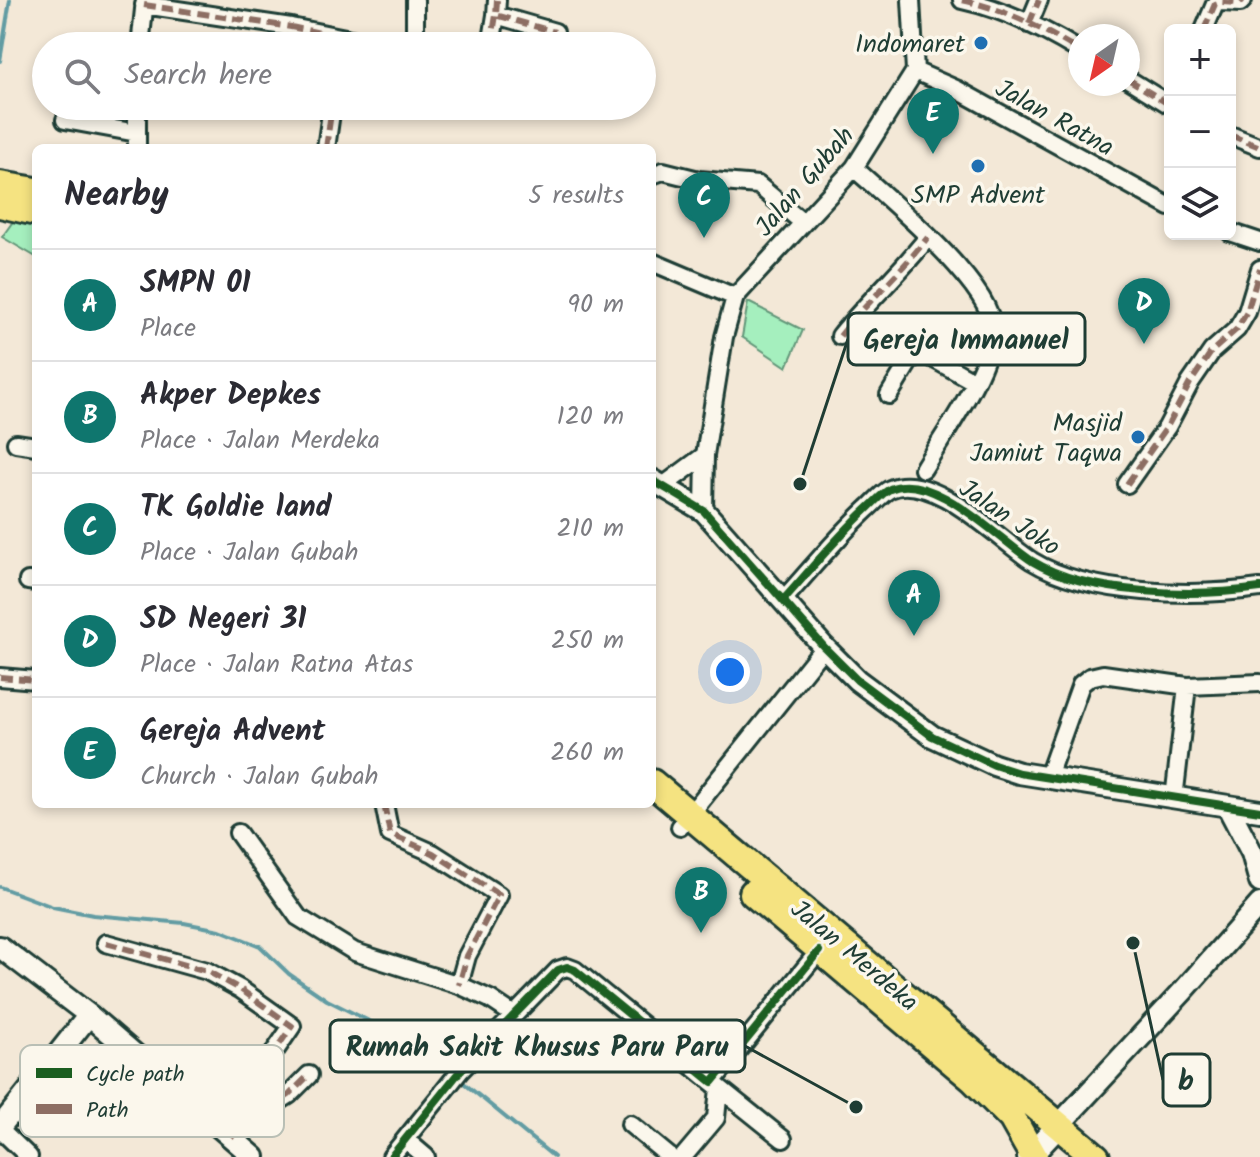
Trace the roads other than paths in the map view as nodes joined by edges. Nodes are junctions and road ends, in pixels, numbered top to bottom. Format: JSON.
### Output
{"nodes":[{"id":1,"x":415,"y":0,"type":"edge"},
{"id":2,"x":911,"y":0,"type":"edge"},
{"id":3,"x":962,"y":0,"type":"edge"},
{"id":4,"x":1039,"y":0,"type":"edge"},
{"id":5,"x":1243,"y":0,"type":"edge"},
{"id":6,"x":144,"y":3,"type":"edge"},
{"id":7,"x":496,"y":8,"type":"edge"},
{"id":8,"x":1029,"y":24,"type":"junction"},
{"id":9,"x":1207,"y":24,"type":"edge"},
{"id":10,"x":291,"y":27,"type":"junction"},
{"id":11,"x":141,"y":32,"type":"edge"},
{"id":12,"x":290,"y":32,"type":"edge"},
{"id":13,"x":309,"y":32,"type":"edge"},
{"id":14,"x":415,"y":32,"type":"edge"},
{"id":15,"x":493,"y":32,"type":"edge"},
{"id":16,"x":555,"y":32,"type":"dead end"},
{"id":17,"x":1068,"y":45,"type":"edge"},
{"id":18,"x":915,"y":71,"type":"junction"},
{"id":19,"x":1140,"y":86,"type":"edge"},
{"id":20,"x":1164,"y":101,"type":"edge"},
{"id":21,"x":65,"y":120,"type":"dead end"},
{"id":22,"x":137,"y":120,"type":"edge"},
{"id":23,"x":330,"y":120,"type":"edge"},
{"id":24,"x":1236,"y":137,"type":"edge"},
{"id":25,"x":137,"y":141,"type":"edge"},
{"id":26,"x":327,"y":144,"type":"edge"},
{"id":27,"x":1260,"y":147,"type":"edge"},
{"id":28,"x":854,"y":168,"type":"junction"},
{"id":29,"x":656,"y":174,"type":"edge"},
{"id":30,"x":32,"y":192,"type":"edge"},
{"id":31,"x":3,"y":199,"type":"edge"},
{"id":32,"x":1164,"y":204,"type":"edge"},
{"id":33,"x":32,"y":210,"type":"edge"},
{"id":34,"x":802,"y":222,"type":"junction"},
{"id":35,"x":1236,"y":234,"type":"edge"},
{"id":36,"x":928,"y":237,"type":"junction"},
{"id":37,"x":1260,"y":242,"type":"edge"},
{"id":38,"x":656,"y":264,"type":"edge"},
{"id":39,"x":1260,"y":269,"type":"edge"},
{"id":40,"x":735,"y":297,"type":"junction"},
{"id":41,"x":840,"y":336,"type":"dead end"},
{"id":42,"x":975,"y":382,"type":"junction"},
{"id":43,"x":889,"y":395,"type":"dead end"},
{"id":44,"x":16,"y":443,"type":"dead end"},
{"id":45,"x":32,"y":445,"type":"edge"},
{"id":46,"x":705,"y":455,"type":"junction"},
{"id":47,"x":923,"y":469,"type":"dead end"},
{"id":48,"x":658,"y":483,"type":"edge"},
{"id":49,"x":1127,"y":484,"type":"dead end"},
{"id":50,"x":704,"y":511,"type":"junction"},
{"id":51,"x":1260,"y":588,"type":"edge"},
{"id":52,"x":784,"y":599,"type":"junction"},
{"id":53,"x":824,"y":647,"type":"junction"},
{"id":54,"x":0,"y":677,"type":"edge"},
{"id":55,"x":32,"y":680,"type":"edge"},
{"id":56,"x":1260,"y":683,"type":"edge"},
{"id":57,"x":1187,"y":686,"type":"junction"},
{"id":58,"x":1047,"y":779,"type":"junction"},
{"id":59,"x":656,"y":788,"type":"edge"},
{"id":60,"x":1174,"y":799,"type":"junction"},
{"id":61,"x":656,"y":804,"type":"edge"},
{"id":62,"x":1228,"y":807,"type":"junction"},
{"id":63,"x":385,"y":808,"type":"edge"},
{"id":64,"x":1260,"y":811,"type":"edge"},
{"id":65,"x":684,"y":822,"type":"junction"},
{"id":66,"x":238,"y":833,"type":"dead end"},
{"id":67,"x":1260,"y":882,"type":"edge"},
{"id":68,"x":1260,"y":904,"type":"edge"},
{"id":69,"x":106,"y":943,"type":"dead end"},
{"id":70,"x":0,"y":947,"type":"edge"},
{"id":71,"x":819,"y":951,"type":"junction"},
{"id":72,"x":459,"y":985,"type":"junction"},
{"id":73,"x":89,"y":1015,"type":"junction"},
{"id":74,"x":514,"y":1015,"type":"junction"},
{"id":75,"x":65,"y":1045,"type":"edge"},
{"id":76,"x":124,"y":1045,"type":"edge"},
{"id":77,"x":279,"y":1045,"type":"edge"},
{"id":78,"x":309,"y":1075,"type":"dead end"},
{"id":79,"x":716,"y":1085,"type":"junction"},
{"id":80,"x":284,"y":1098,"type":"edge"},
{"id":81,"x":20,"y":1103,"type":"edge"},
{"id":82,"x":630,"y":1124,"type":"dead end"},
{"id":83,"x":1058,"y":1126,"type":"junction"},
{"id":84,"x":0,"y":1128,"type":"edge"},
{"id":85,"x":231,"y":1137,"type":"edge"},
{"id":86,"x":783,"y":1139,"type":"dead end"},
{"id":87,"x":406,"y":1140,"type":"junction"},
{"id":88,"x":1032,"y":1155,"type":"edge"},
{"id":89,"x":29,"y":1157,"type":"edge"},
{"id":90,"x":254,"y":1157,"type":"edge"},
{"id":91,"x":391,"y":1157,"type":"edge"},
{"id":92,"x":426,"y":1157,"type":"edge"},
{"id":93,"x":670,"y":1157,"type":"edge"},
{"id":94,"x":683,"y":1157,"type":"edge"},
{"id":95,"x":1096,"y":1157,"type":"edge"}],
"edges":[{"from":1,"to":14,"type":"street"},
{"from":2,"to":18,"type":"street"},
{"from":3,"to":8,"type":"street"},
{"from":4,"to":8,"type":"street"},
{"from":5,"to":9,"type":"street"},
{"from":6,"to":10,"type":"street"},
{"from":6,"to":11,"type":"street"},
{"from":7,"to":15,"type":"street"},
{"from":7,"to":16,"type":"street"},
{"from":8,"to":17,"type":"street"},
{"from":10,"to":12,"type":"street"},
{"from":10,"to":13,"type":"street"},
{"from":18,"to":28,"type":"street","name":"Jalan Gubah"},
{"from":18,"to":32,"type":"street","name":"Jalan Ratna"},
{"from":19,"to":20,"type":"street"},
{"from":21,"to":25,"type":"street"},
{"from":22,"to":25,"type":"street"},
{"from":23,"to":26,"type":"street"},
{"from":24,"to":27,"type":"street"},
{"from":28,"to":34,"type":"street","name":"Jalan Gubah"},
{"from":28,"to":36,"type":"street"},
{"from":29,"to":34,"type":"street"},
{"from":30,"to":31,"type":"main road"},
{"from":31,"to":33,"type":"main road"},
{"from":34,"to":40,"type":"street","name":"Jalan Gubah"},
{"from":35,"to":37,"type":"street"},
{"from":36,"to":41,"type":"street"},
{"from":36,"to":42,"type":"street"},
{"from":38,"to":40,"type":"street"},
{"from":39,"to":49,"type":"street"},
{"from":40,"to":46,"type":"street","name":"Jalan Gubah"},
{"from":42,"to":43,"type":"street"},
{"from":42,"to":47,"type":"street"},
{"from":44,"to":45,"type":"street"},
{"from":46,"to":48,"type":"street"},
{"from":46,"to":50,"type":"street","name":"Jalan Gubah"},
{"from":48,"to":50,"type":"street"},
{"from":50,"to":52,"type":"street"},
{"from":51,"to":52,"type":"street","name":"Jalan Joko"},
{"from":52,"to":53,"type":"street"},
{"from":53,"to":58,"type":"street"},
{"from":53,"to":65,"type":"street"},
{"from":54,"to":55,"type":"street"},
{"from":56,"to":57,"type":"street"},
{"from":57,"to":58,"type":"street"},
{"from":57,"to":60,"type":"street"},
{"from":58,"to":60,"type":"street"},
{"from":59,"to":65,"type":"main road","name":"Jalan Merdeka"},
{"from":60,"to":62,"type":"street"},
{"from":61,"to":65,"type":"main road","name":"Jalan Merdeka"},
{"from":62,"to":64,"type":"street"},
{"from":62,"to":67,"type":"street"},
{"from":63,"to":72,"type":"street"},
{"from":65,"to":71,"type":"main road","name":"Jalan Merdeka"},
{"from":65,"to":83,"type":"main road","name":"Jalan Merdeka"},
{"from":66,"to":72,"type":"street"},
{"from":68,"to":83,"type":"street"},
{"from":69,"to":77,"type":"street"},
{"from":70,"to":73,"type":"street"},
{"from":71,"to":79,"type":"street"},
{"from":71,"to":88,"type":"main road","name":"Jalan Merdeka"},
{"from":72,"to":74,"type":"street"},
{"from":73,"to":75,"type":"street"},
{"from":73,"to":76,"type":"street"},
{"from":74,"to":79,"type":"street"},
{"from":74,"to":87,"type":"street"},
{"from":78,"to":80,"type":"street"},
{"from":79,"to":86,"type":"street"},
{"from":79,"to":94,"type":"street"},
{"from":81,"to":84,"type":"street"},
{"from":82,"to":93,"type":"street"},
{"from":83,"to":88,"type":"main road"},
{"from":83,"to":95,"type":"main road","name":"Jalan Merdeka"},
{"from":84,"to":89,"type":"street"},
{"from":85,"to":90,"type":"street"},
{"from":87,"to":91,"type":"street"},
{"from":87,"to":92,"type":"street"}]}
